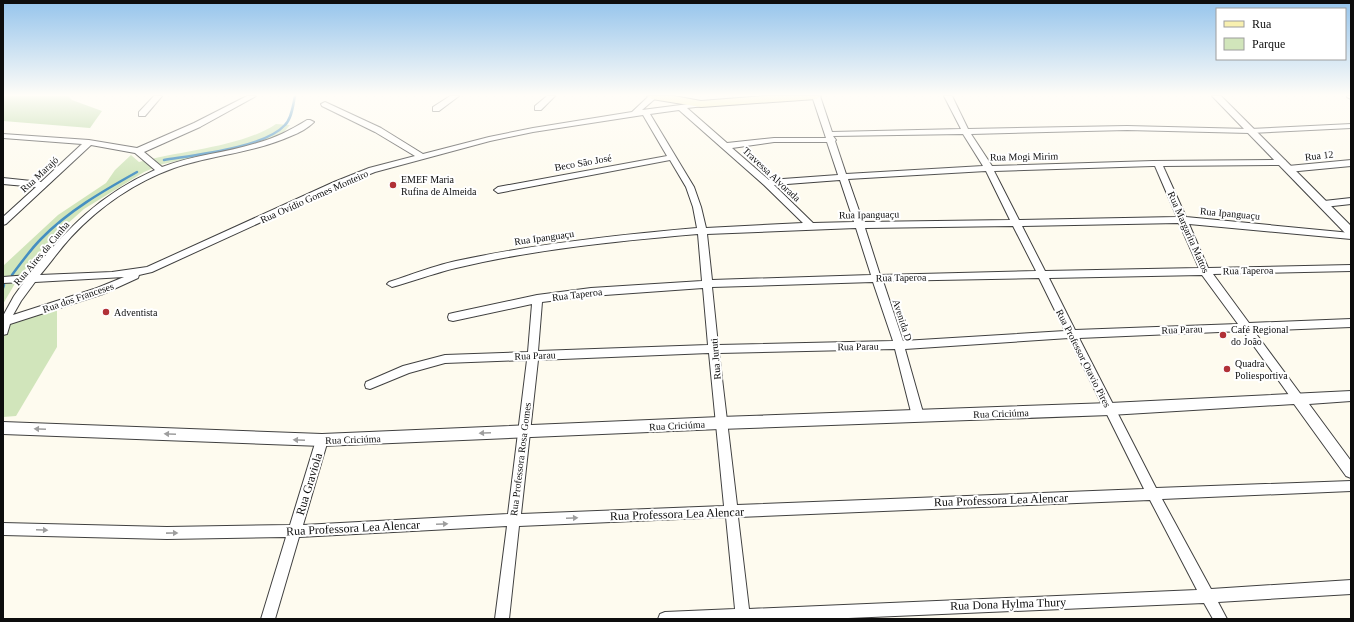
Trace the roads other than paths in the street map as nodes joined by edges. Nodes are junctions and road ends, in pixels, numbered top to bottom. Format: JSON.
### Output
{"nodes":[{"id":1,"x":197,"y":125,"type":"edge"},
{"id":2,"x":306,"y":125,"type":"edge"},
{"id":3,"x":368,"y":125,"type":"edge"},
{"id":4,"x":561,"y":125,"type":"edge"},
{"id":5,"x":650,"y":125,"type":"edge"},
{"id":6,"x":706,"y":125,"type":"edge"},
{"id":7,"x":826,"y":125,"type":"edge"},
{"id":8,"x":963,"y":125,"type":"edge"},
{"id":9,"x":1244,"y":125,"type":"edge"},
{"id":10,"x":1351,"y":126,"type":"edge"},
{"id":11,"x":1250,"y":131,"type":"junction"},
{"id":12,"x":966,"y":132,"type":"junction"},
{"id":13,"x":3,"y":136,"type":"edge"},
{"id":14,"x":830,"y":137,"type":"junction"},
{"id":15,"x":89,"y":142,"type":"junction"},
{"id":16,"x":726,"y":146,"type":"junction"},
{"id":17,"x":138,"y":151,"type":"junction"},
{"id":18,"x":420,"y":156,"type":"junction"},
{"id":19,"x":673,"y":157,"type":"junction"},
{"id":20,"x":1351,"y":162,"type":"edge"},
{"id":21,"x":1158,"y":164,"type":"junction"},
{"id":22,"x":1285,"y":165,"type":"junction"},
{"id":23,"x":988,"y":167,"type":"junction"},
{"id":24,"x":161,"y":170,"type":"junction"},
{"id":25,"x":843,"y":176,"type":"junction"},
{"id":26,"x":3,"y":181,"type":"edge"},
{"id":27,"x":767,"y":183,"type":"junction"},
{"id":28,"x":42,"y":185,"type":"junction"},
{"id":29,"x":498,"y":190,"type":"dead end"},
{"id":30,"x":1351,"y":201,"type":"edge"},
{"id":31,"x":1324,"y":204,"type":"junction"},
{"id":32,"x":1182,"y":220,"type":"junction"},
{"id":33,"x":3,"y":222,"type":"edge"},
{"id":34,"x":1014,"y":222,"type":"junction"},
{"id":35,"x":858,"y":225,"type":"junction"},
{"id":36,"x":811,"y":226,"type":"junction"},
{"id":37,"x":702,"y":231,"type":"junction"},
{"id":38,"x":1351,"y":232,"type":"edge"},
{"id":39,"x":1351,"y":236,"type":"edge"},
{"id":40,"x":1351,"y":268,"type":"edge"},
{"id":41,"x":149,"y":270,"type":"junction"},
{"id":42,"x":1205,"y":270,"type":"junction"},
{"id":43,"x":1041,"y":274,"type":"junction"},
{"id":44,"x":32,"y":278,"type":"junction"},
{"id":45,"x":878,"y":278,"type":"junction"},
{"id":46,"x":3,"y":280,"type":"edge"},
{"id":47,"x":392,"y":284,"type":"dead end"},
{"id":48,"x":707,"y":284,"type":"junction"},
{"id":49,"x":536,"y":299,"type":"junction"},
{"id":50,"x":453,"y":317,"type":"dead end"},
{"id":51,"x":1351,"y":323,"type":"edge"},
{"id":52,"x":4,"y":326,"type":"edge"},
{"id":53,"x":1245,"y":327,"type":"junction"},
{"id":54,"x":1073,"y":334,"type":"junction"},
{"id":55,"x":899,"y":345,"type":"junction"},
{"id":56,"x":714,"y":349,"type":"junction"},
{"id":57,"x":533,"y":355,"type":"junction"},
{"id":58,"x":370,"y":386,"type":"dead end"},
{"id":59,"x":1351,"y":396,"type":"edge"},
{"id":60,"x":1298,"y":399,"type":"junction"},
{"id":61,"x":1110,"y":409,"type":"junction"},
{"id":62,"x":918,"y":416,"type":"junction"},
{"id":63,"x":720,"y":423,"type":"junction"},
{"id":64,"x":3,"y":428,"type":"edge"},
{"id":65,"x":524,"y":432,"type":"junction"},
{"id":66,"x":322,"y":440,"type":"junction"},
{"id":67,"x":1351,"y":472,"type":"edge"},
{"id":68,"x":1351,"y":486,"type":"edge"},
{"id":69,"x":1153,"y":494,"type":"junction"},
{"id":70,"x":732,"y":512,"type":"junction"},
{"id":71,"x":513,"y":520,"type":"junction"},
{"id":72,"x":3,"y":529,"type":"edge"},
{"id":73,"x":295,"y":531,"type":"junction"},
{"id":74,"x":1351,"y":587,"type":"edge"},
{"id":75,"x":1208,"y":596,"type":"junction"},
{"id":76,"x":743,"y":617,"type":"edge"},
{"id":77,"x":268,"y":619,"type":"edge"},
{"id":78,"x":502,"y":619,"type":"edge"},
{"id":79,"x":665,"y":619,"type":"edge"},
{"id":80,"x":1220,"y":619,"type":"edge"}],
"edges":[{"from":1,"to":17,"type":"street"},
{"from":2,"to":24,"type":"street","name":"Rua Aires da Cunha"},
{"from":3,"to":18,"type":"street"},
{"from":4,"to":18,"type":"street","name":"Rua Ovídio Gomes Monteiro"},
{"from":5,"to":19,"type":"street","name":"Rua Juruti"},
{"from":6,"to":16,"type":"street","name":"Travessa Alvorada"},
{"from":7,"to":14,"type":"street","name":"Avenida D"},
{"from":8,"to":12,"type":"street","name":"Rua Professor Otavio Pires"},
{"from":9,"to":11,"type":"street"},
{"from":10,"to":11,"type":"street"},
{"from":11,"to":12,"type":"street"},
{"from":11,"to":22,"type":"street"},
{"from":12,"to":14,"type":"street"},
{"from":12,"to":23,"type":"street","name":"Rua Professor Otavio Pires"},
{"from":13,"to":15,"type":"street"},
{"from":14,"to":16,"type":"street"},
{"from":14,"to":25,"type":"street","name":"Avenida D"},
{"from":15,"to":17,"type":"street"},
{"from":15,"to":28,"type":"street","name":"Rua Marajó"},
{"from":16,"to":27,"type":"street","name":"Travessa Alvorada"},
{"from":17,"to":24,"type":"street"},
{"from":18,"to":41,"type":"street","name":"Rua Ovídio Gomes Monteiro"},
{"from":19,"to":29,"type":"street","name":"Beco São José"},
{"from":19,"to":37,"type":"street","name":"Rua Juruti"},
{"from":20,"to":22,"type":"street","name":"Rua 12"},
{"from":21,"to":22,"type":"street","name":"Rua Mogi Mirim"},
{"from":21,"to":23,"type":"street","name":"Rua Mogi Mirim"},
{"from":21,"to":32,"type":"street","name":"Rua Margarita Mattos"},
{"from":22,"to":31,"type":"street"},
{"from":23,"to":25,"type":"street","name":"Rua Mogi Mirim"},
{"from":23,"to":34,"type":"street","name":"Rua Professor Otavio Pires"},
{"from":24,"to":44,"type":"street","name":"Rua Aires da Cunha"},
{"from":25,"to":27,"type":"street","name":"Rua Mogi Mirim"},
{"from":25,"to":35,"type":"street","name":"Avenida D"},
{"from":26,"to":28,"type":"street"},
{"from":27,"to":36,"type":"street","name":"Travessa Alvorada"},
{"from":28,"to":33,"type":"street","name":"Rua Marajó"},
{"from":30,"to":31,"type":"street"},
{"from":31,"to":38,"type":"street"},
{"from":32,"to":34,"type":"street","name":"Rua Ipanguaçu"},
{"from":32,"to":39,"type":"street","name":"Rua Ipanguaçu"},
{"from":32,"to":42,"type":"street","name":"Rua Margarita Mattos"},
{"from":34,"to":35,"type":"street","name":"Rua Ipanguaçu"},
{"from":34,"to":43,"type":"street","name":"Rua Professor Otavio Pires"},
{"from":35,"to":36,"type":"street","name":"Rua Ipanguaçu"},
{"from":35,"to":45,"type":"street","name":"Avenida D"},
{"from":36,"to":37,"type":"street","name":"Rua Ipanguaçu"},
{"from":37,"to":47,"type":"street","name":"Rua Ipanguaçu"},
{"from":37,"to":48,"type":"street","name":"Rua Juruti"},
{"from":40,"to":42,"type":"street","name":"Rua Taperoa"},
{"from":41,"to":44,"type":"street","name":"Rua Ovídio Gomes Monteiro"},
{"from":41,"to":52,"type":"street","name":"Rua dos Franceses"},
{"from":42,"to":43,"type":"street","name":"Rua Taperoa"},
{"from":42,"to":53,"type":"street","name":"Rua Margarita Mattos"},
{"from":43,"to":45,"type":"street","name":"Rua Taperoa"},
{"from":43,"to":54,"type":"street","name":"Rua Professor Otavio Pires"},
{"from":44,"to":46,"type":"street","name":"Rua Ovídio Gomes Monteiro"},
{"from":44,"to":52,"type":"street","name":"Rua Aires da Cunha"},
{"from":45,"to":48,"type":"street","name":"Rua Taperoa"},
{"from":45,"to":55,"type":"street","name":"Avenida D"},
{"from":48,"to":49,"type":"street","name":"Rua Taperoa"},
{"from":48,"to":56,"type":"street","name":"Rua Juruti"},
{"from":49,"to":50,"type":"street","name":"Rua Taperoa"},
{"from":49,"to":57,"type":"street","name":"Rua Professora Rosa Gomes"},
{"from":51,"to":53,"type":"street","name":"Rua Parau"},
{"from":53,"to":54,"type":"street","name":"Rua Parau"},
{"from":53,"to":60,"type":"street","name":"Rua Margarita Mattos"},
{"from":54,"to":55,"type":"street","name":"Rua Parau"},
{"from":54,"to":61,"type":"street","name":"Rua Professor Otavio Pires"},
{"from":55,"to":56,"type":"street","name":"Rua Parau"},
{"from":55,"to":62,"type":"street","name":"Avenida D"},
{"from":56,"to":57,"type":"street","name":"Rua Parau"},
{"from":56,"to":63,"type":"street","name":"Rua Juruti"},
{"from":57,"to":58,"type":"street","name":"Rua Parau"},
{"from":57,"to":65,"type":"street","name":"Rua Professora Rosa Gomes"},
{"from":59,"to":60,"type":"street","name":"Rua Criciúma"},
{"from":60,"to":61,"type":"street","name":"Rua Criciúma"},
{"from":60,"to":67,"type":"street","name":"Rua Margarita Mattos"},
{"from":61,"to":62,"type":"street","name":"Rua Criciúma"},
{"from":61,"to":69,"type":"street","name":"Rua Professor Otavio Pires"},
{"from":62,"to":63,"type":"street","name":"Rua Criciúma"},
{"from":63,"to":65,"type":"street","name":"Rua Criciúma"},
{"from":63,"to":70,"type":"street","name":"Rua Juruti"},
{"from":66,"to":64,"type":"street","name":"Rua Criciúma","one_way":true},
{"from":65,"to":66,"type":"street","name":"Rua Criciúma","one_way":true},
{"from":65,"to":71,"type":"street","name":"Rua Professora Rosa Gomes"},
{"from":66,"to":73,"type":"street","name":"Rua Graviola"},
{"from":68,"to":69,"type":"street","name":"Rua Professora Lea Alencar"},
{"from":69,"to":70,"type":"street","name":"Rua Professora Lea Alencar"},
{"from":69,"to":75,"type":"street","name":"Rua Professor Otavio Pires"},
{"from":71,"to":70,"type":"street","name":"Rua Professora Lea Alencar","one_way":true},
{"from":70,"to":76,"type":"street","name":"Rua Juruti"},
{"from":73,"to":71,"type":"street","name":"Rua Professora Lea Alencar","one_way":true},
{"from":71,"to":78,"type":"street","name":"Rua Professora Rosa Gomes"},
{"from":72,"to":73,"type":"street","name":"Rua Professora Lea Alencar","one_way":true},
{"from":73,"to":77,"type":"street","name":"Rua Graviola"},
{"from":74,"to":75,"type":"street","name":"Rua Dona Hylma Thury"},
{"from":75,"to":76,"type":"street","name":"Rua Dona Hylma Thury"},
{"from":75,"to":80,"type":"street","name":"Rua Professor Otavio Pires"},
{"from":76,"to":79,"type":"street","name":"Rua Dona Hylma Thury"}]}
